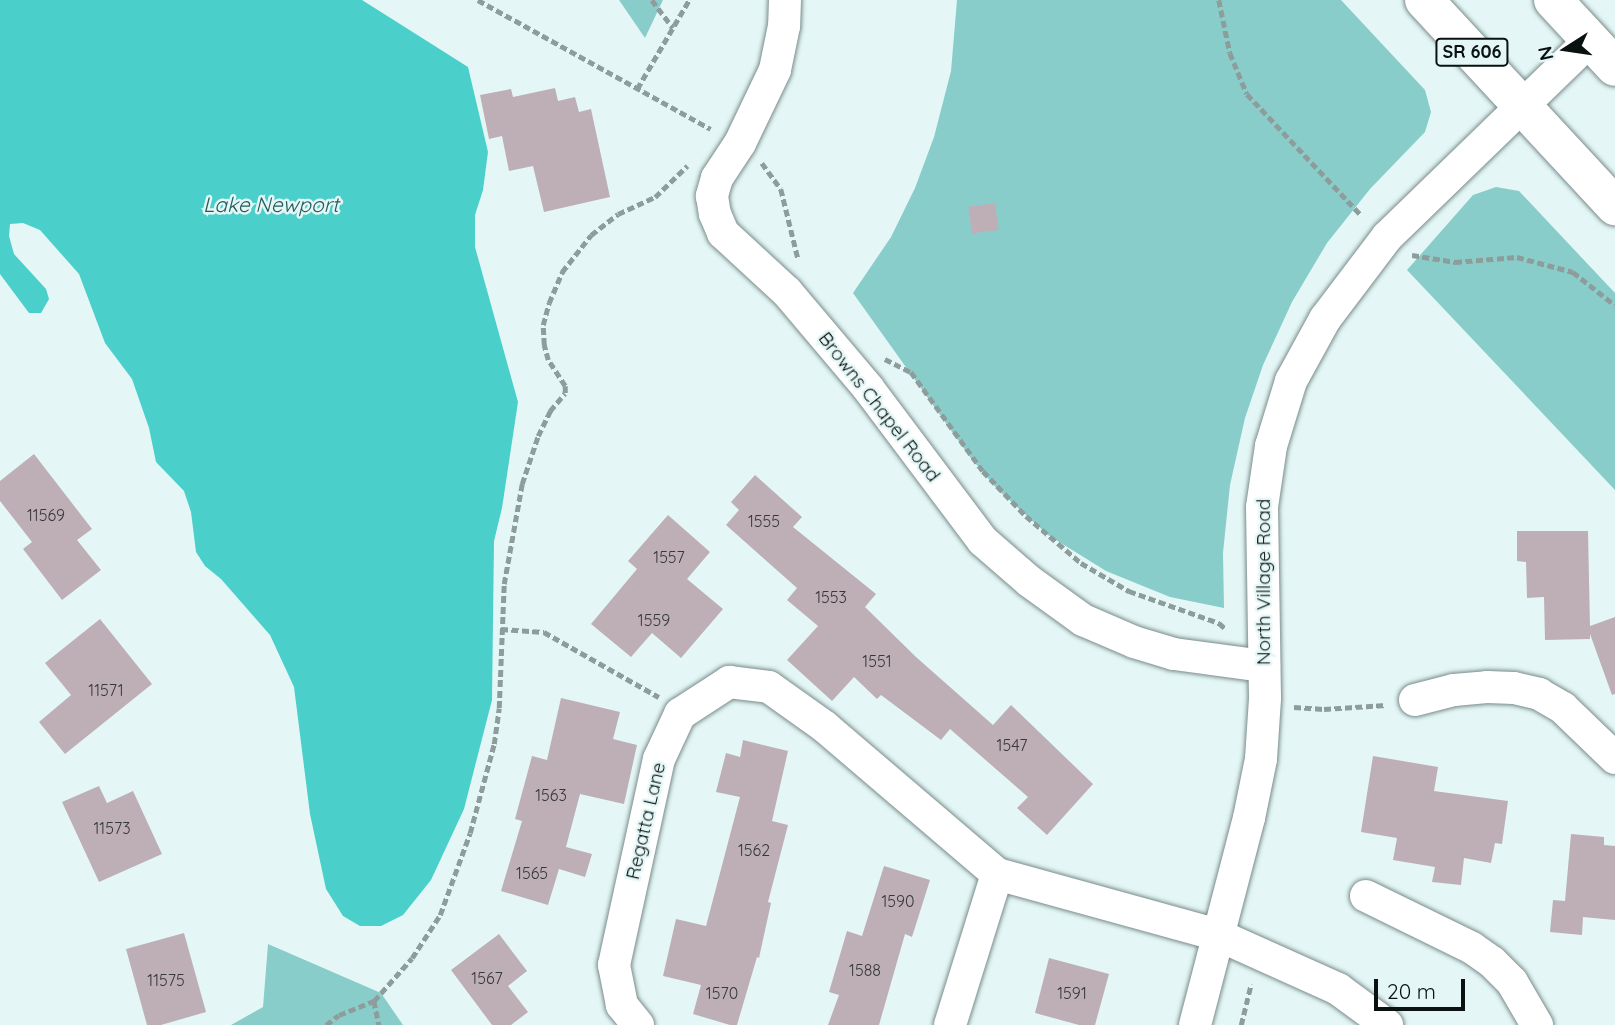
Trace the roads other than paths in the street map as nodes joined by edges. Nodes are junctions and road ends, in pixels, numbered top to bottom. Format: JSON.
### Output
{"nodes":[{"id":1,"x":785,"y":0,"type":"edge"},
{"id":2,"x":1424,"y":0,"type":"edge"},
{"id":3,"x":1553,"y":0,"type":"edge"},
{"id":4,"x":1603,"y":53,"type":"edge"},
{"id":5,"x":1520,"y":105,"type":"junction"},
{"id":6,"x":1615,"y":206,"type":"edge"},
{"id":7,"x":1264,"y":666,"type":"junction"},
{"id":8,"x":1415,"y":700,"type":"road end"},
{"id":9,"x":1615,"y":758,"type":"edge"},
{"id":10,"x":998,"y":874,"type":"junction"},
{"id":11,"x":1366,"y":896,"type":"dead end"},
{"id":12,"x":1218,"y":935,"type":"junction"},
{"id":13,"x":638,"y":1025,"type":"edge"},
{"id":14,"x":950,"y":1025,"type":"edge"},
{"id":15,"x":1195,"y":1025,"type":"edge"},
{"id":16,"x":1387,"y":1025,"type":"edge"},
{"id":17,"x":1537,"y":1025,"type":"edge"}],
"edges":[{"from":1,"to":7,"type":"street","name":"Browns Chapel Road"},
{"from":2,"to":5,"type":"main road","number":"SR 606"},
{"from":3,"to":4,"type":"main road"},
{"from":4,"to":5,"type":"street","name":"North Village Road"},
{"from":5,"to":6,"type":"main road","number":"SR 606"},
{"from":5,"to":7,"type":"street","name":"North Village Road"},
{"from":7,"to":12,"type":"street","name":"North Village Road"},
{"from":8,"to":9,"type":"street"},
{"from":10,"to":12,"type":"street"},
{"from":10,"to":13,"type":"street","name":"Regatta Lane"},
{"from":10,"to":14,"type":"street"},
{"from":11,"to":17,"type":"street"},
{"from":12,"to":15,"type":"street","name":"North Village Road"},
{"from":12,"to":16,"type":"street"}]}
